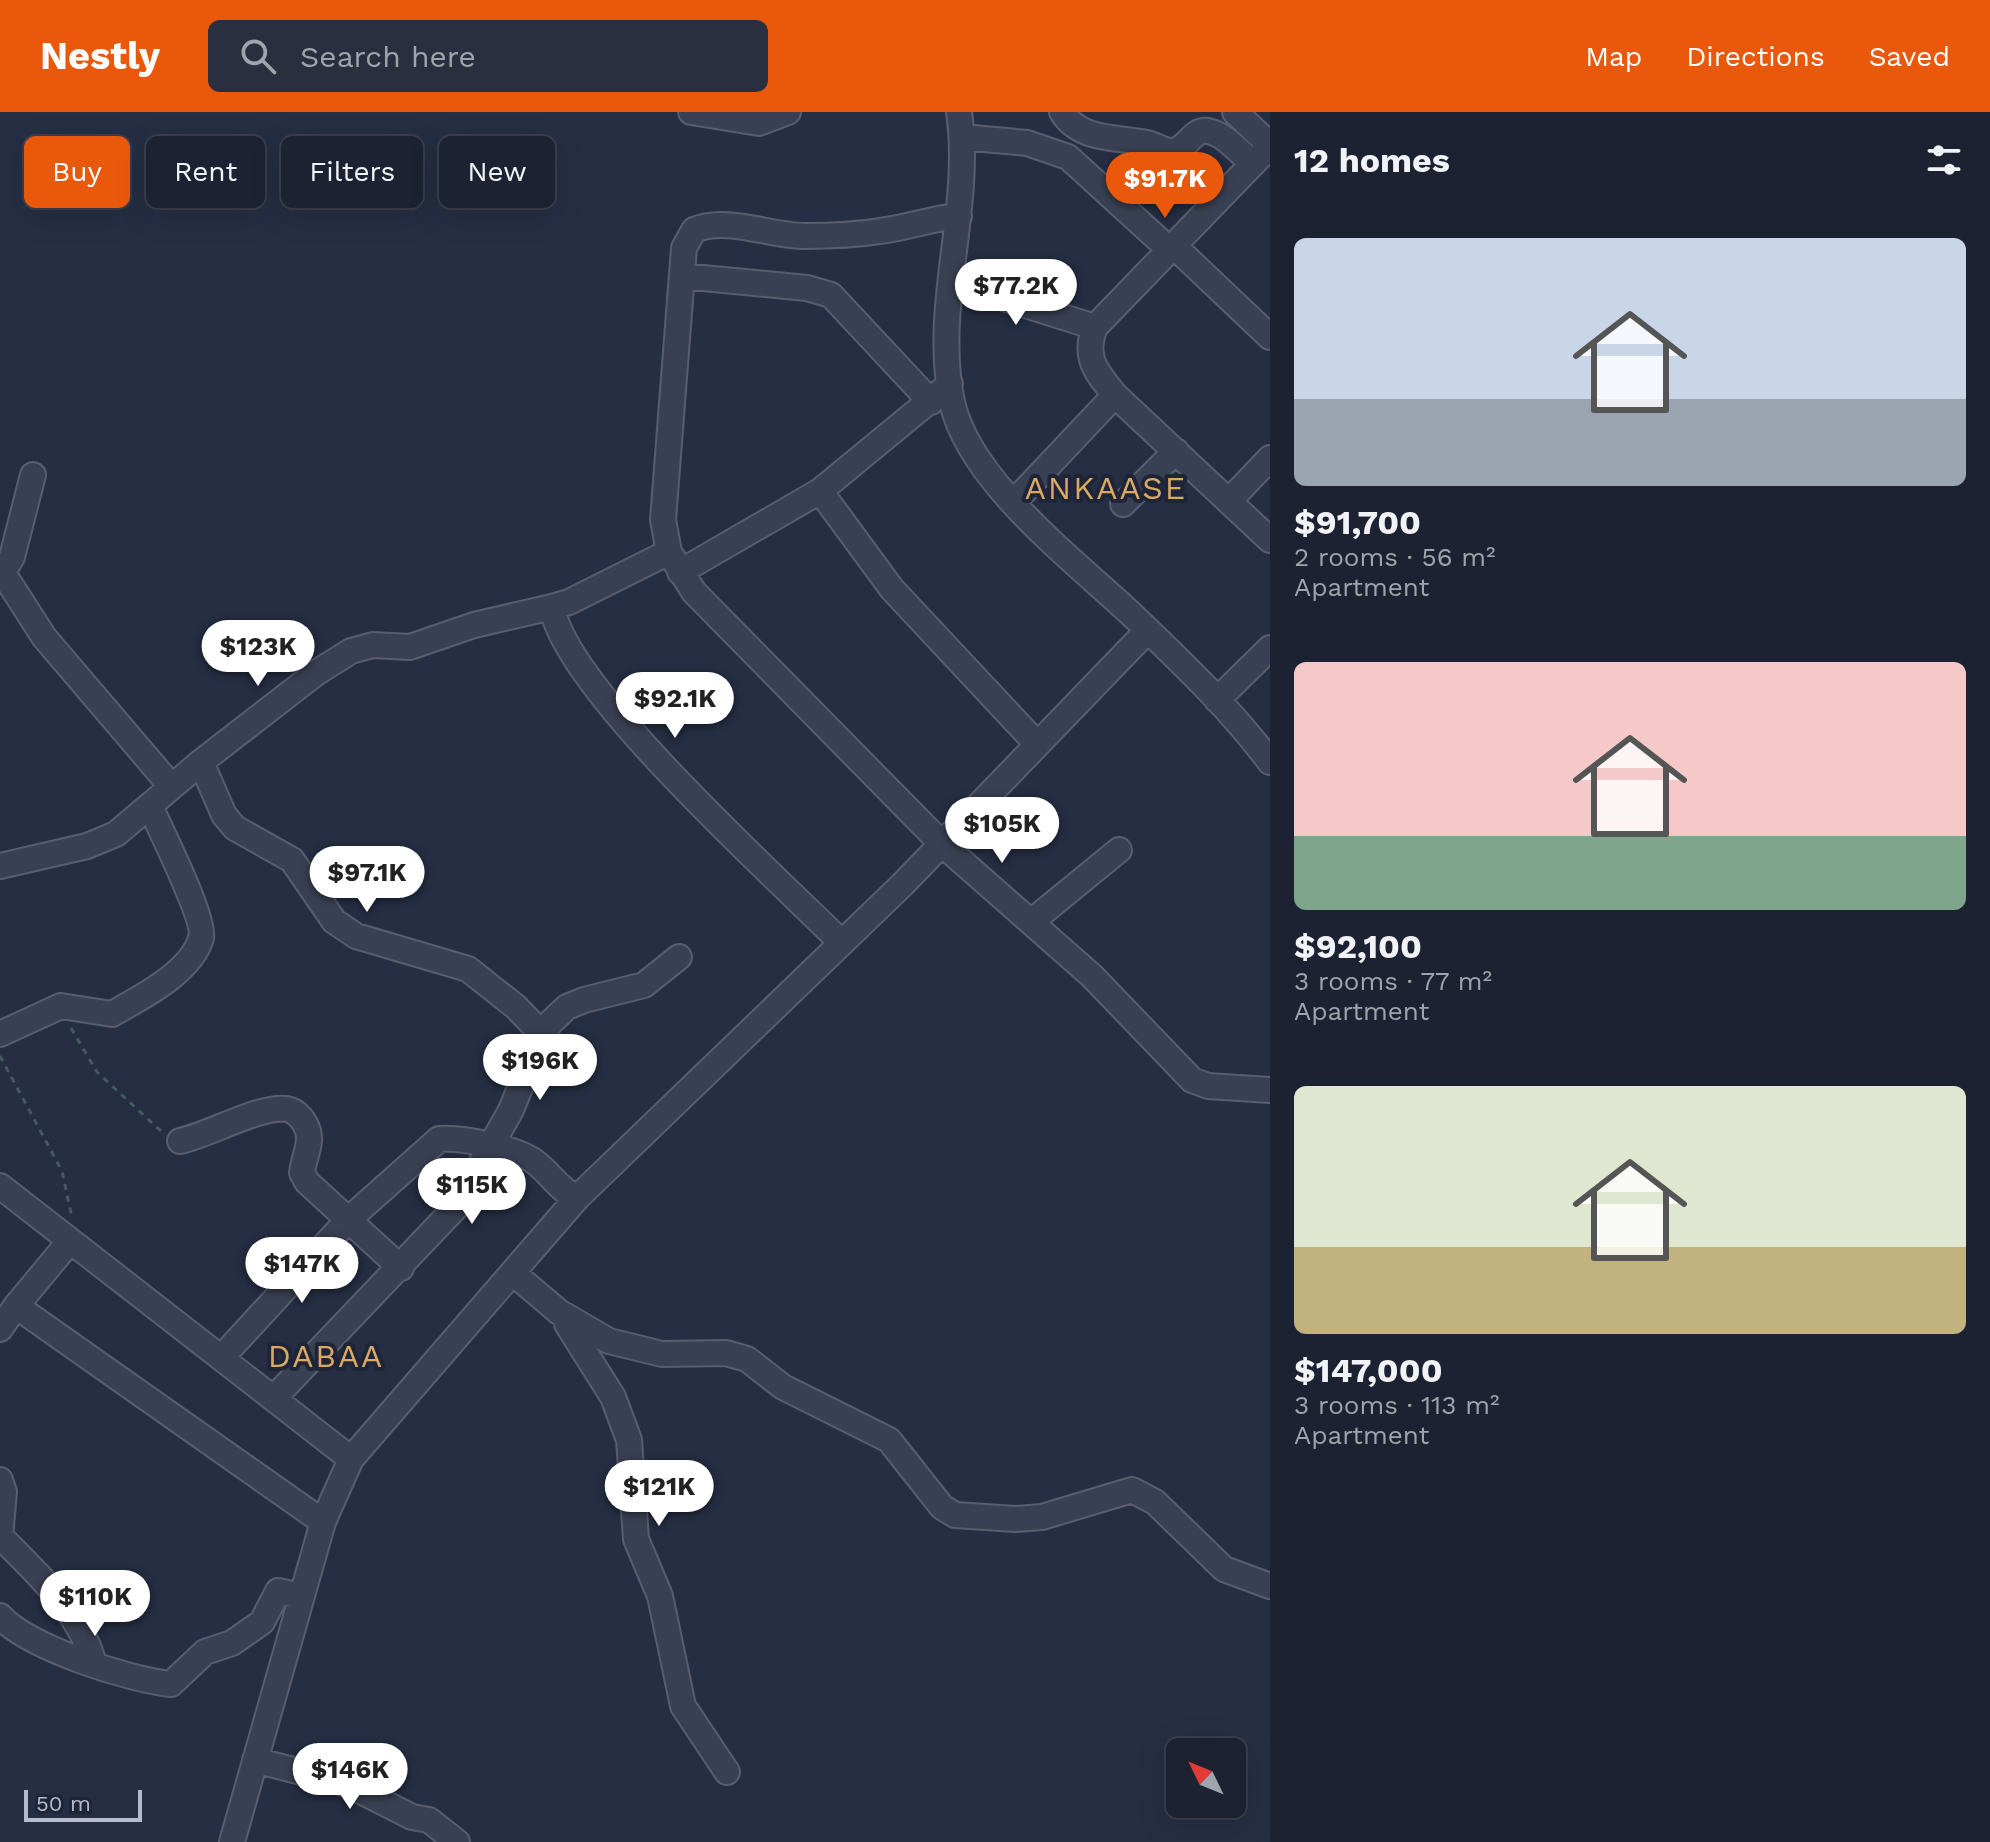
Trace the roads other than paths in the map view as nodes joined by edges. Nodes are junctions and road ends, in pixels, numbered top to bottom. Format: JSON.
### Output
{"nodes":[{"id":1,"x":691,"y":112,"type":"edge"},
{"id":2,"x":788,"y":112,"type":"edge"},
{"id":3,"x":959,"y":112,"type":"edge"},
{"id":4,"x":1062,"y":112,"type":"edge"},
{"id":5,"x":1235,"y":112,"type":"edge"},
{"id":6,"x":962,"y":137,"type":"junction"},
{"id":7,"x":1270,"y":145,"type":"edge"},
{"id":8,"x":1253,"y":164,"type":"junction"},
{"id":9,"x":959,"y":216,"type":"junction"},
{"id":10,"x":1172,"y":248,"type":"junction"},
{"id":11,"x":682,"y":276,"type":"junction"},
{"id":12,"x":952,"y":282,"type":"junction"},
{"id":13,"x":1095,"y":327,"type":"junction"},
{"id":14,"x":1270,"y":337,"type":"edge"},
{"id":15,"x":950,"y":384,"type":"junction"},
{"id":16,"x":1115,"y":395,"type":"junction"},
{"id":17,"x":931,"y":402,"type":"junction"},
{"id":18,"x":1176,"y":451,"type":"junction"},
{"id":19,"x":1270,"y":458,"type":"edge"},
{"id":20,"x":33,"y":475,"type":"dead end"},
{"id":21,"x":820,"y":491,"type":"junction"},
{"id":22,"x":1230,"y":500,"type":"junction"},
{"id":23,"x":1014,"y":502,"type":"junction"},
{"id":24,"x":1123,"y":504,"type":"dead end"},
{"id":25,"x":1270,"y":540,"type":"edge"},
{"id":26,"x":674,"y":562,"type":"junction"},
{"id":27,"x":2,"y":575,"type":"edge"},
{"id":28,"x":552,"y":607,"type":"junction"},
{"id":29,"x":1148,"y":630,"type":"junction"},
{"id":30,"x":1270,"y":649,"type":"edge"},
{"id":31,"x":1217,"y":700,"type":"junction"},
{"id":32,"x":1262,"y":734,"type":"edge"},
{"id":33,"x":1037,"y":744,"type":"junction"},
{"id":34,"x":201,"y":762,"type":"junction"},
{"id":35,"x":1270,"y":762,"type":"edge"},
{"id":36,"x":171,"y":786,"type":"junction"},
{"id":37,"x":150,"y":806,"type":"junction"},
{"id":38,"x":942,"y":844,"type":"junction"},
{"id":39,"x":1119,"y":850,"type":"dead end"},
{"id":40,"x":0,"y":866,"type":"edge"},
{"id":41,"x":1031,"y":922,"type":"junction"},
{"id":42,"x":842,"y":943,"type":"junction"},
{"id":43,"x":679,"y":957,"type":"dead end"},
{"id":44,"x":0,"y":1034,"type":"edge"},
{"id":45,"x":542,"y":1034,"type":"junction"},
{"id":46,"x":1270,"y":1090,"type":"edge"},
{"id":47,"x":180,"y":1141,"type":"road end"},
{"id":48,"x":491,"y":1148,"type":"junction"},
{"id":49,"x":0,"y":1186,"type":"edge"},
{"id":50,"x":577,"y":1198,"type":"junction"},
{"id":51,"x":348,"y":1220,"type":"junction"},
{"id":52,"x":70,"y":1241,"type":"junction"},
{"id":53,"x":401,"y":1268,"type":"junction"},
{"id":54,"x":513,"y":1273,"type":"junction"},
{"id":55,"x":16,"y":1306,"type":"junction"},
{"id":56,"x":559,"y":1312,"type":"junction"},
{"id":57,"x":0,"y":1329,"type":"edge"},
{"id":58,"x":222,"y":1357,"type":"junction"},
{"id":59,"x":274,"y":1398,"type":"junction"},
{"id":60,"x":351,"y":1459,"type":"junction"},
{"id":61,"x":0,"y":1480,"type":"edge"},
{"id":62,"x":323,"y":1522,"type":"junction"},
{"id":63,"x":0,"y":1537,"type":"edge"},
{"id":64,"x":1270,"y":1586,"type":"edge"},
{"id":65,"x":302,"y":1596,"type":"junction"},
{"id":66,"x":0,"y":1616,"type":"edge"},
{"id":67,"x":94,"y":1663,"type":"junction"},
{"id":68,"x":255,"y":1760,"type":"junction"},
{"id":69,"x":727,"y":1772,"type":"dead end"},
{"id":70,"x":232,"y":1842,"type":"edge"},
{"id":71,"x":457,"y":1842,"type":"edge"}],
"edges":[{"from":1,"to":2,"type":"street"},
{"from":3,"to":6,"type":"street"},
{"from":4,"to":8,"type":"street"},
{"from":5,"to":7,"type":"street"},
{"from":6,"to":9,"type":"street"},
{"from":6,"to":10,"type":"street"},
{"from":7,"to":8,"type":"street"},
{"from":8,"to":10,"type":"street"},
{"from":9,"to":11,"type":"street"},
{"from":9,"to":12,"type":"street"},
{"from":10,"to":13,"type":"street"},
{"from":10,"to":14,"type":"street"},
{"from":11,"to":17,"type":"street"},
{"from":11,"to":26,"type":"street"},
{"from":12,"to":13,"type":"street"},
{"from":12,"to":15,"type":"street"},
{"from":13,"to":16,"type":"street"},
{"from":15,"to":17,"type":"street"},
{"from":15,"to":23,"type":"street"},
{"from":16,"to":18,"type":"street"},
{"from":16,"to":23,"type":"street"},
{"from":17,"to":21,"type":"street"},
{"from":18,"to":22,"type":"street"},
{"from":18,"to":24,"type":"street"},
{"from":19,"to":22,"type":"street"},
{"from":20,"to":27,"type":"street"},
{"from":21,"to":26,"type":"street"},
{"from":21,"to":33,"type":"street"},
{"from":22,"to":25,"type":"street"},
{"from":23,"to":29,"type":"street"},
{"from":26,"to":28,"type":"street"},
{"from":26,"to":38,"type":"street"},
{"from":27,"to":36,"type":"street"},
{"from":28,"to":34,"type":"street"},
{"from":28,"to":42,"type":"street"},
{"from":29,"to":31,"type":"street"},
{"from":29,"to":33,"type":"street"},
{"from":30,"to":31,"type":"street"},
{"from":31,"to":32,"type":"street"},
{"from":32,"to":35,"type":"street"},
{"from":33,"to":38,"type":"street"},
{"from":34,"to":36,"type":"street"},
{"from":34,"to":45,"type":"street"},
{"from":36,"to":37,"type":"street"},
{"from":37,"to":40,"type":"street"},
{"from":37,"to":44,"type":"street"},
{"from":38,"to":41,"type":"street"},
{"from":38,"to":42,"type":"street"},
{"from":39,"to":41,"type":"street"},
{"from":41,"to":46,"type":"street"},
{"from":42,"to":50,"type":"street"},
{"from":43,"to":45,"type":"street"},
{"from":45,"to":48,"type":"street"},
{"from":47,"to":51,"type":"street"},
{"from":48,"to":50,"type":"street"},
{"from":48,"to":51,"type":"street"},
{"from":48,"to":53,"type":"street"},
{"from":49,"to":52,"type":"street"},
{"from":50,"to":54,"type":"street"},
{"from":51,"to":53,"type":"street"},
{"from":51,"to":58,"type":"street"},
{"from":52,"to":55,"type":"street"},
{"from":52,"to":58,"type":"street"},
{"from":53,"to":59,"type":"street"},
{"from":54,"to":56,"type":"street"},
{"from":54,"to":60,"type":"street"},
{"from":55,"to":57,"type":"street"},
{"from":55,"to":62,"type":"street"},
{"from":56,"to":64,"type":"street"},
{"from":56,"to":69,"type":"street"},
{"from":58,"to":59,"type":"street"},
{"from":59,"to":60,"type":"street"},
{"from":60,"to":62,"type":"street"},
{"from":61,"to":63,"type":"street"},
{"from":62,"to":65,"type":"street"},
{"from":63,"to":67,"type":"street"},
{"from":65,"to":67,"type":"street"},
{"from":65,"to":68,"type":"street"},
{"from":66,"to":67,"type":"street"},
{"from":68,"to":70,"type":"street"},
{"from":68,"to":71,"type":"street"}]}
